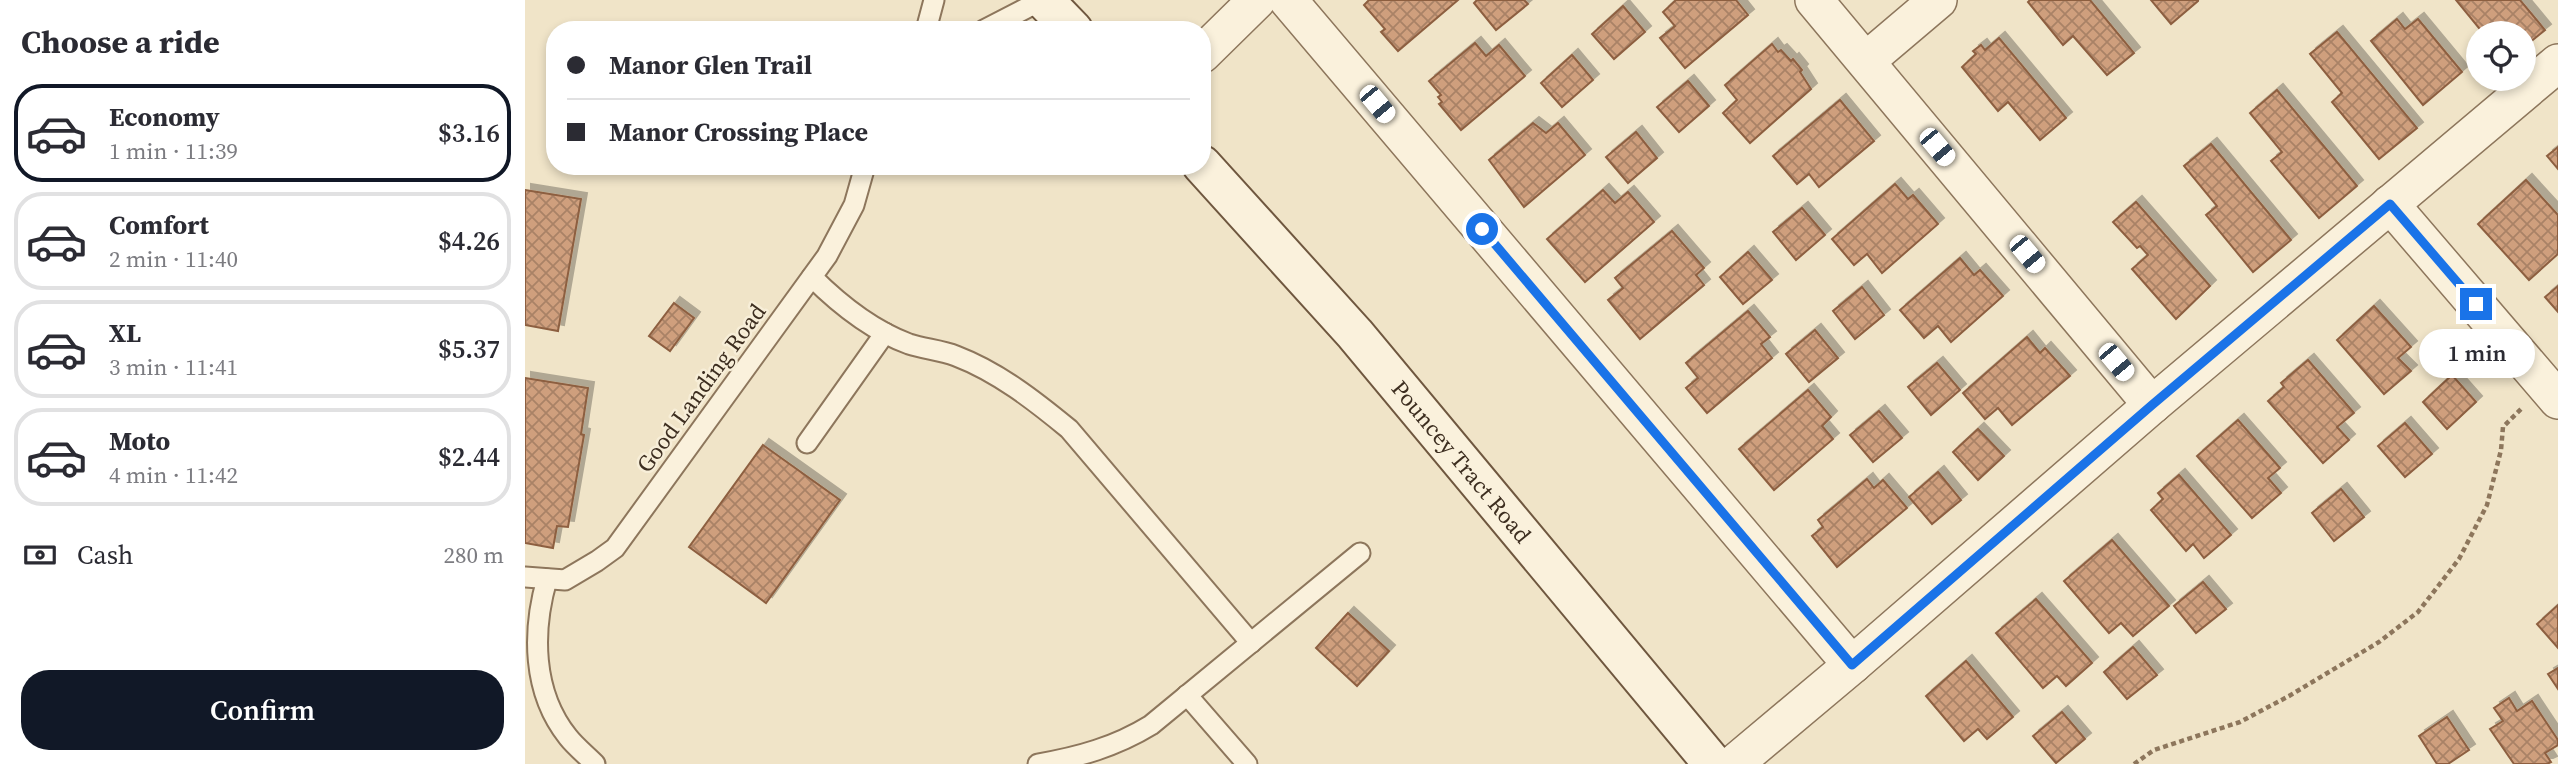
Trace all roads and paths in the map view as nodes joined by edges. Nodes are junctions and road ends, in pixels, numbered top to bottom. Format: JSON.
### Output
{"nodes":[{"id":1,"x":934,"y":0,"type":"edge"},
{"id":2,"x":1043,"y":0,"type":"edge"},
{"id":3,"x":1257,"y":0,"type":"edge"},
{"id":4,"x":1288,"y":0,"type":"edge"},
{"id":5,"x":1814,"y":0,"type":"edge"},
{"id":6,"x":1938,"y":0,"type":"edge"},
{"id":7,"x":928,"y":21,"type":"edge"},
{"id":8,"x":1002,"y":21,"type":"edge"},
{"id":9,"x":1064,"y":21,"type":"edge"},
{"id":10,"x":1211,"y":45,"type":"edge"},
{"id":11,"x":1866,"y":61,"type":"junction"},
{"id":12,"x":2558,"y":63,"type":"edge"},
{"id":13,"x":1211,"y":174,"type":"edge"},
{"id":14,"x":862,"y":175,"type":"edge"},
{"id":15,"x":2390,"y":204,"type":"junction"},
{"id":16,"x":812,"y":277,"type":"junction"},
{"id":17,"x":885,"y":333,"type":"junction"},
{"id":18,"x":2558,"y":400,"type":"edge"},
{"id":19,"x":2152,"y":405,"type":"junction"},
{"id":20,"x":2521,"y":409,"type":"dead end"},
{"id":21,"x":807,"y":443,"type":"dead end"},
{"id":22,"x":1360,"y":553,"type":"dead end"},
{"id":23,"x":525,"y":577,"type":"edge"},
{"id":24,"x":547,"y":579,"type":"junction"},
{"id":25,"x":1251,"y":643,"type":"junction"},
{"id":26,"x":1852,"y":665,"type":"junction"},
{"id":27,"x":1187,"y":695,"type":"junction"},
{"id":28,"x":595,"y":764,"type":"edge"},
{"id":29,"x":1038,"y":764,"type":"edge"},
{"id":30,"x":1247,"y":764,"type":"edge"},
{"id":31,"x":1713,"y":764,"type":"edge"},
{"id":32,"x":1734,"y":764,"type":"edge"},
{"id":33,"x":2134,"y":764,"type":"edge"}],
"edges":[{"from":1,"to":7,"type":"lane"},
{"from":2,"to":8,"type":"lane"},
{"from":2,"to":9,"type":"main road"},
{"from":3,"to":10,"type":"street"},
{"from":4,"to":26,"type":"street"},
{"from":5,"to":11,"type":"street"},
{"from":6,"to":11,"type":"street"},
{"from":11,"to":19,"type":"street"},
{"from":12,"to":15,"type":"street"},
{"from":13,"to":31,"type":"main road","name":"Pouncey Tract Road"},
{"from":14,"to":16,"type":"lane","name":"Good Landing Road"},
{"from":15,"to":18,"type":"street"},
{"from":15,"to":19,"type":"street"},
{"from":16,"to":17,"type":"lane"},
{"from":16,"to":24,"type":"lane","name":"Good Landing Road"},
{"from":17,"to":21,"type":"lane"},
{"from":17,"to":25,"type":"lane"},
{"from":19,"to":26,"type":"street"},
{"from":20,"to":33,"type":"path"},
{"from":22,"to":25,"type":"lane"},
{"from":23,"to":24,"type":"lane","name":"Good Landing Road"},
{"from":24,"to":28,"type":"lane"},
{"from":25,"to":27,"type":"lane"},
{"from":26,"to":32,"type":"street"},
{"from":27,"to":29,"type":"lane"},
{"from":27,"to":30,"type":"lane"}]}
